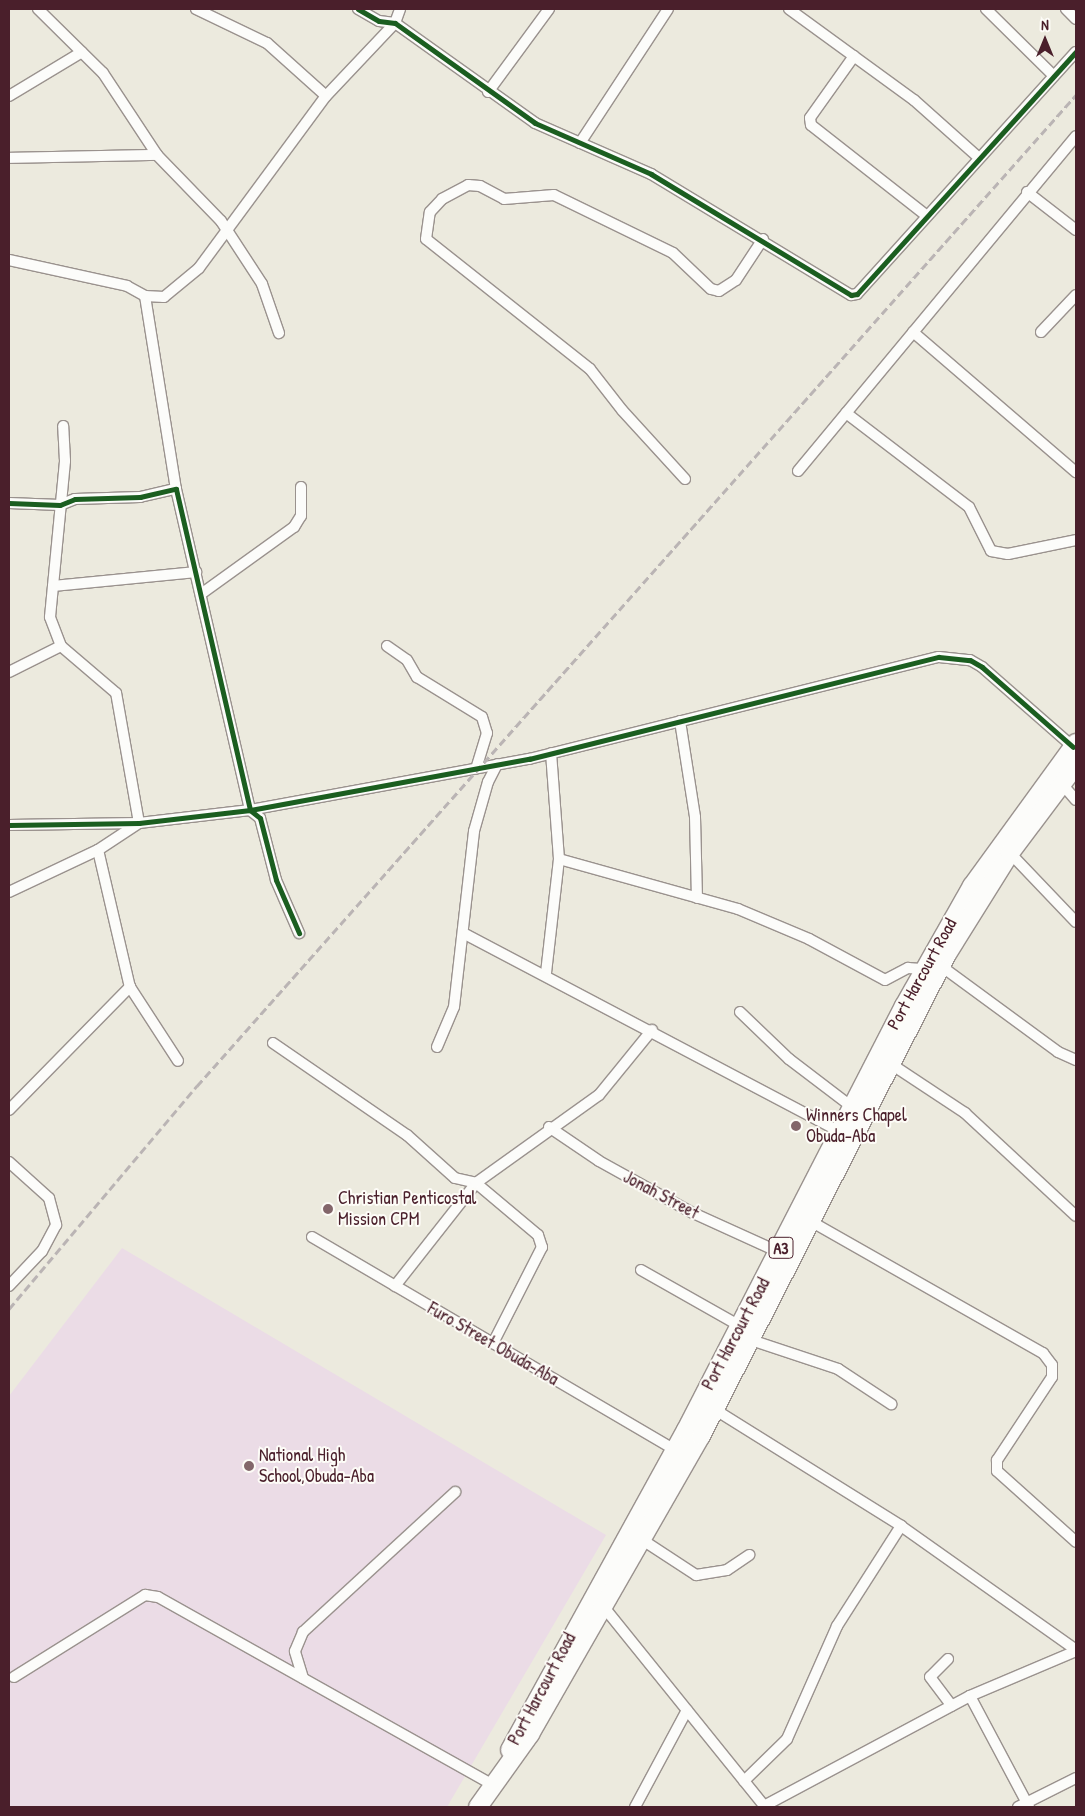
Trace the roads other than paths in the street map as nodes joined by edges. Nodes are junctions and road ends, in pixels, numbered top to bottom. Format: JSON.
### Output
{"nodes":[{"id":1,"x":38,"y":9,"type":"edge"},
{"id":2,"x":196,"y":9,"type":"edge"},
{"id":3,"x":358,"y":9,"type":"edge"},
{"id":4,"x":400,"y":9,"type":"edge"},
{"id":5,"x":549,"y":9,"type":"edge"},
{"id":6,"x":668,"y":9,"type":"edge"},
{"id":7,"x":789,"y":9,"type":"edge"},
{"id":8,"x":986,"y":9,"type":"edge"},
{"id":9,"x":1066,"y":9,"type":"edge"},
{"id":10,"x":1076,"y":19,"type":"edge"},
{"id":11,"x":395,"y":23,"type":"junction"},
{"id":12,"x":82,"y":52,"type":"junction"},
{"id":13,"x":1076,"y":52,"type":"edge"},
{"id":14,"x":854,"y":56,"type":"junction"},
{"id":15,"x":1054,"y":76,"type":"junction"},
{"id":16,"x":488,"y":92,"type":"junction"},
{"id":17,"x":9,"y":96,"type":"edge"},
{"id":18,"x":326,"y":96,"type":"junction"},
{"id":19,"x":1076,"y":136,"type":"edge"},
{"id":20,"x":580,"y":143,"type":"junction"},
{"id":21,"x":157,"y":155,"type":"junction"},
{"id":22,"x":9,"y":158,"type":"edge"},
{"id":23,"x":979,"y":158,"type":"junction"},
{"id":24,"x":1027,"y":192,"type":"junction"},
{"id":25,"x":927,"y":216,"type":"junction"},
{"id":26,"x":1076,"y":230,"type":"edge"},
{"id":27,"x":227,"y":231,"type":"junction"},
{"id":28,"x":763,"y":239,"type":"junction"},
{"id":29,"x":9,"y":260,"type":"edge"},
{"id":30,"x":1076,"y":295,"type":"edge"},
{"id":31,"x":145,"y":296,"type":"junction"},
{"id":32,"x":913,"y":332,"type":"junction"},
{"id":33,"x":1042,"y":332,"type":"dead end"},
{"id":34,"x":279,"y":333,"type":"dead end"},
{"id":35,"x":846,"y":414,"type":"junction"},
{"id":36,"x":63,"y":426,"type":"dead end"},
{"id":37,"x":798,"y":471,"type":"dead end"},
{"id":38,"x":1076,"y":472,"type":"edge"},
{"id":39,"x":685,"y":479,"type":"dead end"},
{"id":40,"x":301,"y":486,"type":"dead end"},
{"id":41,"x":176,"y":489,"type":"junction"},
{"id":42,"x":9,"y":503,"type":"edge"},
{"id":43,"x":60,"y":504,"type":"junction"},
{"id":44,"x":1076,"y":540,"type":"edge"},
{"id":45,"x":196,"y":572,"type":"junction"},
{"id":46,"x":52,"y":586,"type":"junction"},
{"id":47,"x":201,"y":594,"type":"junction"},
{"id":48,"x":61,"y":646,"type":"junction"},
{"id":49,"x":387,"y":646,"type":"dead end"},
{"id":50,"x":9,"y":672,"type":"edge"},
{"id":51,"x":680,"y":721,"type":"junction"},
{"id":52,"x":1075,"y":745,"type":"edge"},
{"id":53,"x":551,"y":753,"type":"junction"},
{"id":54,"x":498,"y":764,"type":"junction"},
{"id":55,"x":1076,"y":765,"type":"edge"},
{"id":56,"x":476,"y":768,"type":"junction"},
{"id":57,"x":1062,"y":784,"type":"junction"},
{"id":58,"x":1076,"y":800,"type":"edge"},
{"id":59,"x":250,"y":810,"type":"junction"},
{"id":60,"x":1033,"y":811,"type":"junction"},
{"id":61,"x":139,"y":823,"type":"junction"},
{"id":62,"x":9,"y":825,"type":"edge"},
{"id":63,"x":98,"y":850,"type":"junction"},
{"id":64,"x":1010,"y":853,"type":"junction"},
{"id":65,"x":559,"y":859,"type":"junction"},
{"id":66,"x":9,"y":892,"type":"edge"},
{"id":67,"x":697,"y":898,"type":"junction"},
{"id":68,"x":1076,"y":922,"type":"edge"},
{"id":69,"x":299,"y":933,"type":"dead end"},
{"id":70,"x":463,"y":933,"type":"junction"},
{"id":71,"x":933,"y":967,"type":"junction"},
{"id":72,"x":546,"y":973,"type":"junction"},
{"id":73,"x":130,"y":987,"type":"junction"},
{"id":74,"x":740,"y":1012,"type":"dead end"},
{"id":75,"x":652,"y":1030,"type":"junction"},
{"id":76,"x":273,"y":1043,"type":"dead end"},
{"id":77,"x":438,"y":1046,"type":"dead end"},
{"id":78,"x":1076,"y":1060,"type":"edge"},
{"id":79,"x":178,"y":1061,"type":"dead end"},
{"id":80,"x":891,"y":1064,"type":"junction"},
{"id":81,"x":852,"y":1107,"type":"junction"},
{"id":82,"x":9,"y":1110,"type":"edge"},
{"id":83,"x":549,"y":1127,"type":"junction"},
{"id":84,"x":840,"y":1132,"type":"junction"},
{"id":85,"x":9,"y":1162,"type":"edge"},
{"id":86,"x":476,"y":1183,"type":"junction"},
{"id":87,"x":1076,"y":1216,"type":"edge"},
{"id":88,"x":812,"y":1222,"type":"junction"},
{"id":89,"x":312,"y":1237,"type":"dead end"},
{"id":90,"x":779,"y":1252,"type":"junction"},
{"id":91,"x":641,"y":1270,"type":"dead end"},
{"id":92,"x":9,"y":1286,"type":"edge"},
{"id":93,"x":394,"y":1286,"type":"junction"},
{"id":94,"x":740,"y":1326,"type":"junction"},
{"id":95,"x":751,"y":1340,"type":"junction"},
{"id":96,"x":493,"y":1343,"type":"junction"},
{"id":97,"x":891,"y":1404,"type":"dead end"},
{"id":98,"x":714,"y":1410,"type":"junction"},
{"id":99,"x":674,"y":1450,"type":"junction"},
{"id":100,"x":455,"y":1492,"type":"dead end"},
{"id":101,"x":901,"y":1526,"type":"junction"},
{"id":102,"x":641,"y":1539,"type":"junction"},
{"id":103,"x":1076,"y":1542,"type":"edge"},
{"id":104,"x":749,"y":1555,"type":"dead end"},
{"id":105,"x":603,"y":1606,"type":"junction"},
{"id":106,"x":1076,"y":1651,"type":"edge"},
{"id":107,"x":948,"y":1659,"type":"dead end"},
{"id":108,"x":14,"y":1677,"type":"dead end"},
{"id":109,"x":303,"y":1678,"type":"junction"},
{"id":110,"x":970,"y":1696,"type":"junction"},
{"id":111,"x":952,"y":1706,"type":"junction"},
{"id":112,"x":686,"y":1710,"type":"junction"},
{"id":113,"x":504,"y":1764,"type":"junction"},
{"id":114,"x":1076,"y":1778,"type":"edge"},
{"id":115,"x":744,"y":1782,"type":"junction"},
{"id":116,"x":491,"y":1784,"type":"junction"},
{"id":117,"x":1024,"y":1806,"type":"edge"},
{"id":118,"x":478,"y":1807,"type":"edge"},
{"id":119,"x":635,"y":1807,"type":"edge"},
{"id":120,"x":764,"y":1807,"type":"edge"}],
"edges":[{"from":1,"to":12,"type":"street"},
{"from":2,"to":18,"type":"street"},
{"from":3,"to":11,"type":"street"},
{"from":4,"to":11,"type":"street"},
{"from":5,"to":16,"type":"street"},
{"from":6,"to":20,"type":"street"},
{"from":7,"to":14,"type":"street"},
{"from":8,"to":15,"type":"street"},
{"from":9,"to":10,"type":"street"},
{"from":11,"to":16,"type":"street"},
{"from":11,"to":18,"type":"street"},
{"from":12,"to":17,"type":"street"},
{"from":12,"to":21,"type":"street"},
{"from":13,"to":15,"type":"street"},
{"from":14,"to":23,"type":"street"},
{"from":14,"to":25,"type":"street"},
{"from":15,"to":23,"type":"street"},
{"from":16,"to":20,"type":"street"},
{"from":18,"to":27,"type":"street"},
{"from":19,"to":24,"type":"street"},
{"from":20,"to":28,"type":"street"},
{"from":21,"to":22,"type":"street"},
{"from":21,"to":27,"type":"street"},
{"from":23,"to":25,"type":"street"},
{"from":24,"to":26,"type":"street"},
{"from":24,"to":32,"type":"street"},
{"from":25,"to":28,"type":"street"},
{"from":27,"to":31,"type":"street"},
{"from":27,"to":34,"type":"street"},
{"from":28,"to":39,"type":"street"},
{"from":29,"to":31,"type":"street"},
{"from":30,"to":33,"type":"street"},
{"from":31,"to":41,"type":"street"},
{"from":32,"to":35,"type":"street"},
{"from":32,"to":38,"type":"street"},
{"from":35,"to":37,"type":"street"},
{"from":35,"to":44,"type":"street"},
{"from":36,"to":43,"type":"street"},
{"from":40,"to":47,"type":"street"},
{"from":41,"to":43,"type":"street"},
{"from":41,"to":45,"type":"street"},
{"from":42,"to":43,"type":"street"},
{"from":43,"to":46,"type":"street"},
{"from":45,"to":46,"type":"street"},
{"from":45,"to":47,"type":"street"},
{"from":46,"to":48,"type":"street"},
{"from":47,"to":59,"type":"street"},
{"from":48,"to":50,"type":"street"},
{"from":48,"to":61,"type":"street"},
{"from":49,"to":56,"type":"street"},
{"from":51,"to":52,"type":"street"},
{"from":51,"to":53,"type":"street"},
{"from":51,"to":67,"type":"street"},
{"from":52,"to":60,"type":"highway","name":"Port Harcourt Road","number":"A3"},
{"from":53,"to":54,"type":"street"},
{"from":53,"to":65,"type":"street"},
{"from":54,"to":56,"type":"street"},
{"from":54,"to":70,"type":"street"},
{"from":55,"to":57,"type":"highway","name":"Port Harcourt Road","number":"A3"},
{"from":56,"to":59,"type":"street"},
{"from":57,"to":58,"type":"street"},
{"from":57,"to":60,"type":"highway","name":"Port Harcourt Road","number":"A3"},
{"from":59,"to":61,"type":"street"},
{"from":59,"to":69,"type":"street"},
{"from":60,"to":64,"type":"highway","name":"Port Harcourt Road","number":"A3"},
{"from":60,"to":71,"type":"highway","name":"Port Harcourt Road","number":"A3"},
{"from":61,"to":62,"type":"street"},
{"from":61,"to":63,"type":"street"},
{"from":63,"to":66,"type":"street"},
{"from":63,"to":73,"type":"street"},
{"from":64,"to":68,"type":"street"},
{"from":64,"to":71,"type":"highway","name":"Port Harcourt Road","number":"A3"},
{"from":65,"to":67,"type":"street"},
{"from":65,"to":72,"type":"street"},
{"from":67,"to":71,"type":"street"},
{"from":70,"to":72,"type":"street"},
{"from":70,"to":77,"type":"street"},
{"from":71,"to":78,"type":"street"},
{"from":71,"to":80,"type":"highway","name":"Port Harcourt Road","number":"A3"},
{"from":71,"to":81,"type":"highway","name":"Port Harcourt Road","number":"A3"},
{"from":72,"to":75,"type":"street"},
{"from":73,"to":79,"type":"street"},
{"from":73,"to":82,"type":"street"},
{"from":74,"to":81,"type":"street"},
{"from":75,"to":83,"type":"street"},
{"from":75,"to":84,"type":"street"},
{"from":76,"to":86,"type":"street"},
{"from":80,"to":87,"type":"street"},
{"from":80,"to":88,"type":"highway","name":"Port Harcourt Road","number":"A3"},
{"from":81,"to":84,"type":"highway","name":"Port Harcourt Road","number":"A3"},
{"from":83,"to":86,"type":"street"},
{"from":83,"to":90,"type":"street","name":"Jonah Street"},
{"from":84,"to":90,"type":"highway","name":"Port Harcourt Road","number":"A3"},
{"from":85,"to":92,"type":"street"},
{"from":86,"to":93,"type":"street"},
{"from":86,"to":96,"type":"street"},
{"from":88,"to":95,"type":"highway","name":"Port Harcourt Road","number":"A3"},
{"from":88,"to":103,"type":"street"},
{"from":89,"to":93,"type":"street","name":"Furo Street Obuda-Aba"},
{"from":90,"to":94,"type":"highway","name":"Port Harcourt Road","number":"A3"},
{"from":91,"to":94,"type":"street"},
{"from":93,"to":96,"type":"street","name":"Furo Street Obuda-Aba"},
{"from":94,"to":99,"type":"highway","name":"Port Harcourt Road","number":"A3"},
{"from":95,"to":97,"type":"street"},
{"from":95,"to":98,"type":"highway","name":"Port Harcourt Road","number":"A3"},
{"from":96,"to":99,"type":"street","name":"Furo Street Obuda-Aba"},
{"from":98,"to":101,"type":"street"},
{"from":98,"to":102,"type":"highway","name":"Port Harcourt Road","number":"A3"},
{"from":99,"to":113,"type":"highway","name":"Port Harcourt Road","number":"A3"},
{"from":100,"to":109,"type":"street"},
{"from":101,"to":106,"type":"street"},
{"from":101,"to":115,"type":"street"},
{"from":102,"to":104,"type":"street"},
{"from":102,"to":105,"type":"highway","name":"Port Harcourt Road","number":"A3"},
{"from":105,"to":112,"type":"street"},
{"from":105,"to":113,"type":"highway","name":"Port Harcourt Road","number":"A3"},
{"from":106,"to":110,"type":"street"},
{"from":107,"to":111,"type":"street"},
{"from":108,"to":109,"type":"street"},
{"from":109,"to":116,"type":"street"},
{"from":110,"to":111,"type":"street"},
{"from":110,"to":117,"type":"street"},
{"from":111,"to":120,"type":"street"},
{"from":112,"to":115,"type":"street"},
{"from":112,"to":119,"type":"street"},
{"from":113,"to":116,"type":"highway","number":"A3"},
{"from":114,"to":117,"type":"street"},
{"from":115,"to":120,"type":"street"},
{"from":116,"to":118,"type":"highway","number":"A3"}]}
